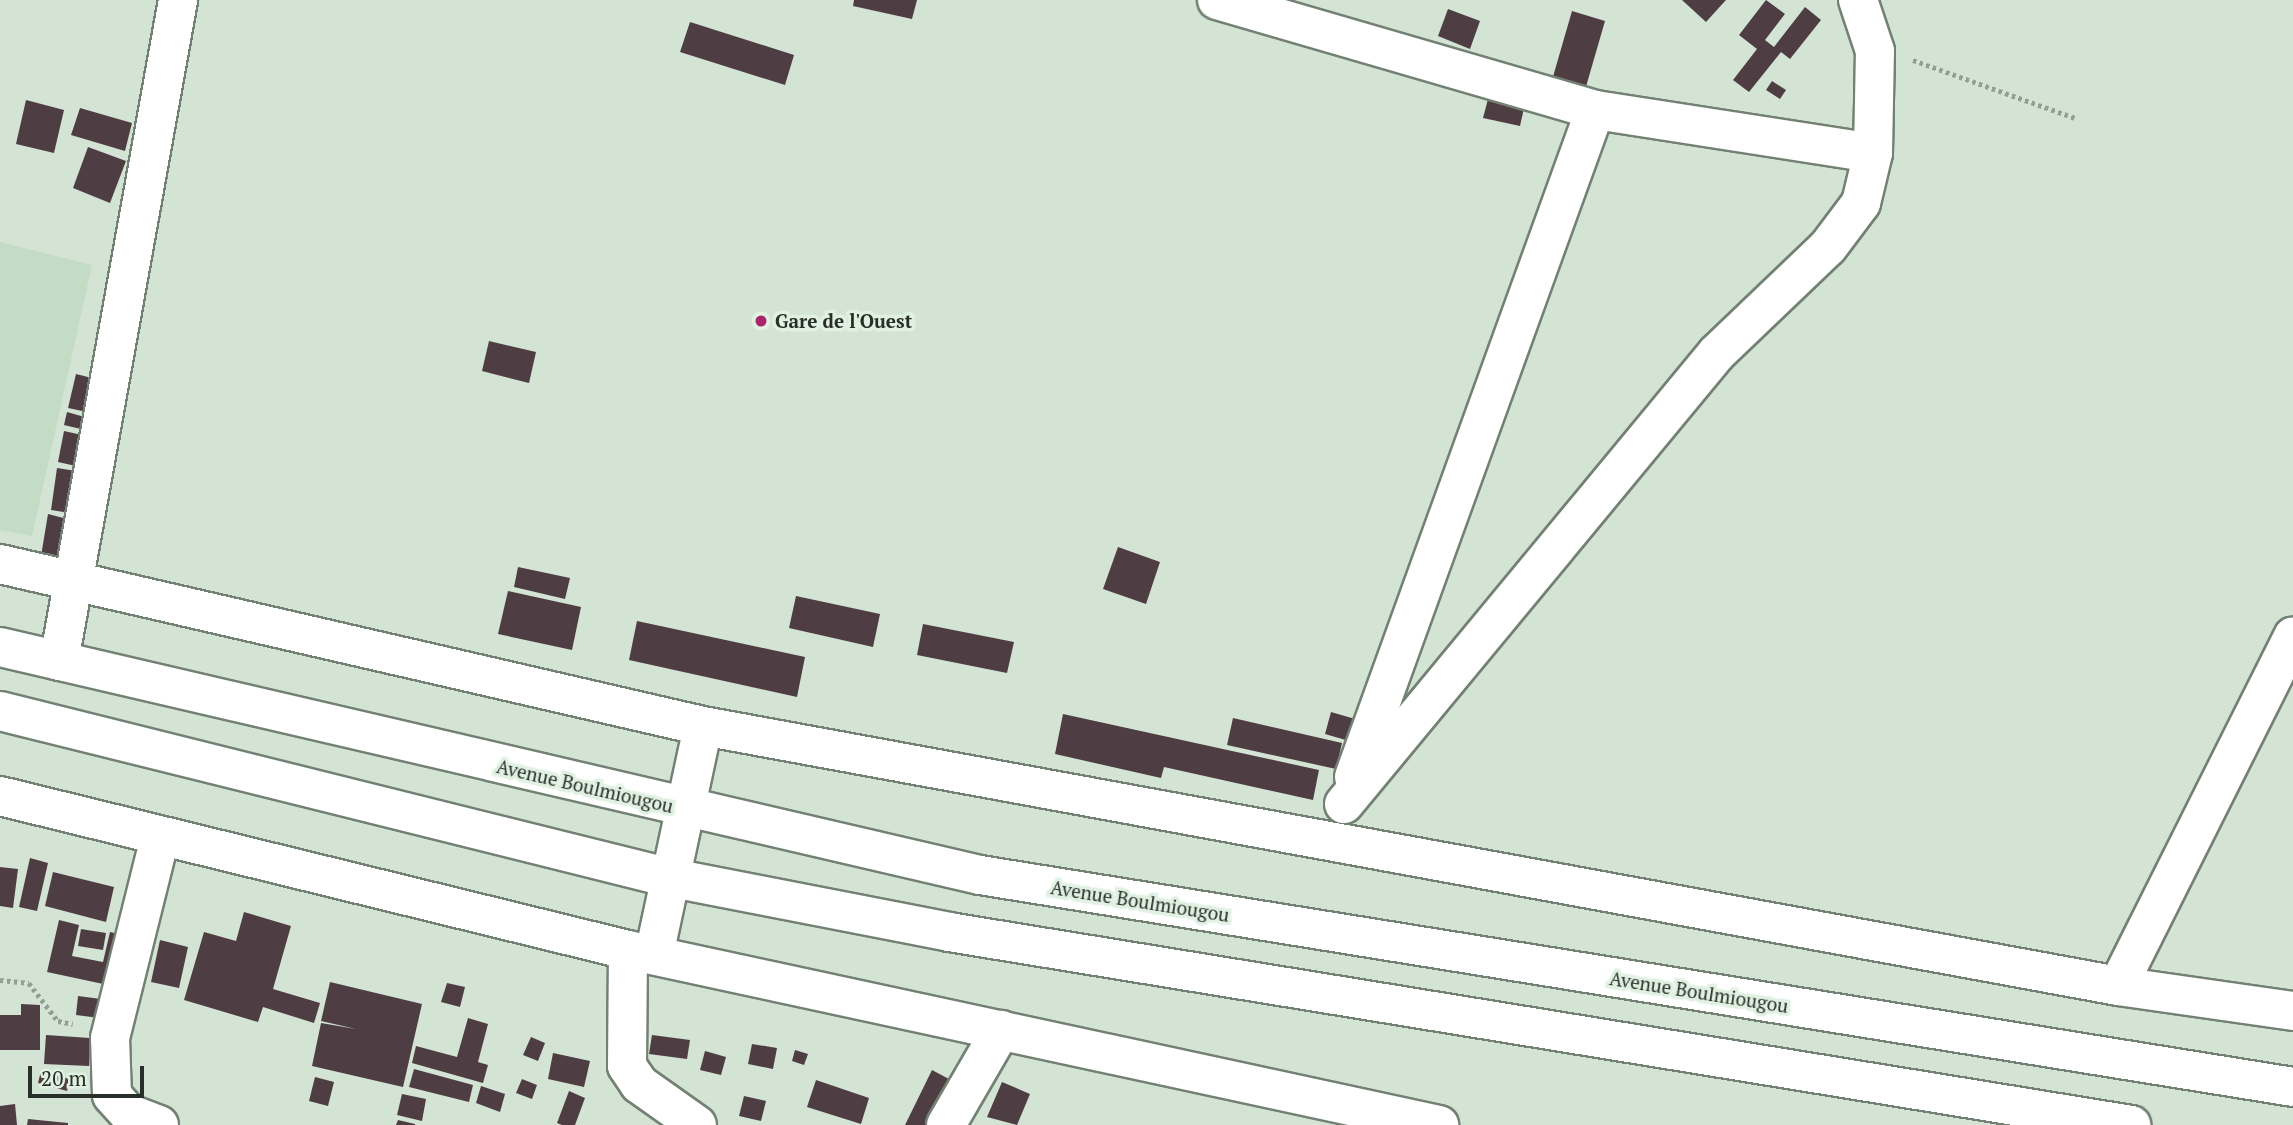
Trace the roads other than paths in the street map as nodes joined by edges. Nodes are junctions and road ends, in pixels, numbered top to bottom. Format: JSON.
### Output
{"nodes":[{"id":1,"x":177,"y":0,"type":"edge"},
{"id":2,"x":1217,"y":0,"type":"edge"},
{"id":3,"x":1858,"y":0,"type":"edge"},
{"id":4,"x":1595,"y":110,"type":"junction"},
{"id":5,"x":1873,"y":153,"type":"junction"},
{"id":6,"x":0,"y":564,"type":"edge"},
{"id":7,"x":75,"y":582,"type":"junction"},
{"id":8,"x":2293,"y":636,"type":"edge"},
{"id":9,"x":0,"y":647,"type":"edge"},
{"id":10,"x":59,"y":661,"type":"junction"},
{"id":11,"x":0,"y":711,"type":"edge"},
{"id":12,"x":702,"y":726,"type":"junction"},
{"id":13,"x":0,"y":796,"type":"edge"},
{"id":14,"x":1344,"y":804,"type":"junction"},
{"id":15,"x":686,"y":810,"type":"junction"},
{"id":16,"x":160,"y":838,"type":"junction"},
{"id":17,"x":1331,"y":841,"type":"junction"},
{"id":18,"x":667,"y":877,"type":"junction"},
{"id":19,"x":641,"y":952,"type":"junction"},
{"id":20,"x":2118,"y":986,"type":"junction"},
{"id":21,"x":2293,"y":1011,"type":"edge"},
{"id":22,"x":1001,"y":1030,"type":"junction"},
{"id":23,"x":2293,"y":1087,"type":"edge"},
{"id":24,"x":159,"y":1125,"type":"edge"},
{"id":25,"x":697,"y":1125,"type":"edge"},
{"id":26,"x":946,"y":1125,"type":"edge"},
{"id":27,"x":1439,"y":1125,"type":"edge"},
{"id":28,"x":2131,"y":1125,"type":"edge"}],
"edges":[{"from":1,"to":7,"type":"main road"},
{"from":2,"to":4,"type":"main road"},
{"from":3,"to":5,"type":"main road"},
{"from":4,"to":5,"type":"main road"},
{"from":4,"to":14,"type":"main road"},
{"from":5,"to":14,"type":"main road"},
{"from":6,"to":7,"type":"main road"},
{"from":7,"to":10,"type":"main road"},
{"from":7,"to":12,"type":"main road"},
{"from":8,"to":20,"type":"main road"},
{"from":9,"to":10,"type":"main road","name":"Avenue Boulmiougou"},
{"from":10,"to":15,"type":"main road","name":"Avenue Boulmiougou"},
{"from":11,"to":18,"type":"main road"},
{"from":12,"to":15,"type":"main road"},
{"from":12,"to":17,"type":"main road"},
{"from":13,"to":16,"type":"main road"},
{"from":14,"to":17,"type":"main road"},
{"from":15,"to":18,"type":"main road"},
{"from":15,"to":23,"type":"main road","name":"Avenue Boulmiougou"},
{"from":16,"to":19,"type":"main road"},
{"from":16,"to":24,"type":"main road"},
{"from":17,"to":20,"type":"main road"},
{"from":18,"to":19,"type":"main road"},
{"from":18,"to":28,"type":"main road"},
{"from":19,"to":22,"type":"main road"},
{"from":19,"to":25,"type":"main road"},
{"from":20,"to":21,"type":"main road"},
{"from":22,"to":26,"type":"main road"},
{"from":22,"to":27,"type":"main road"}]}
